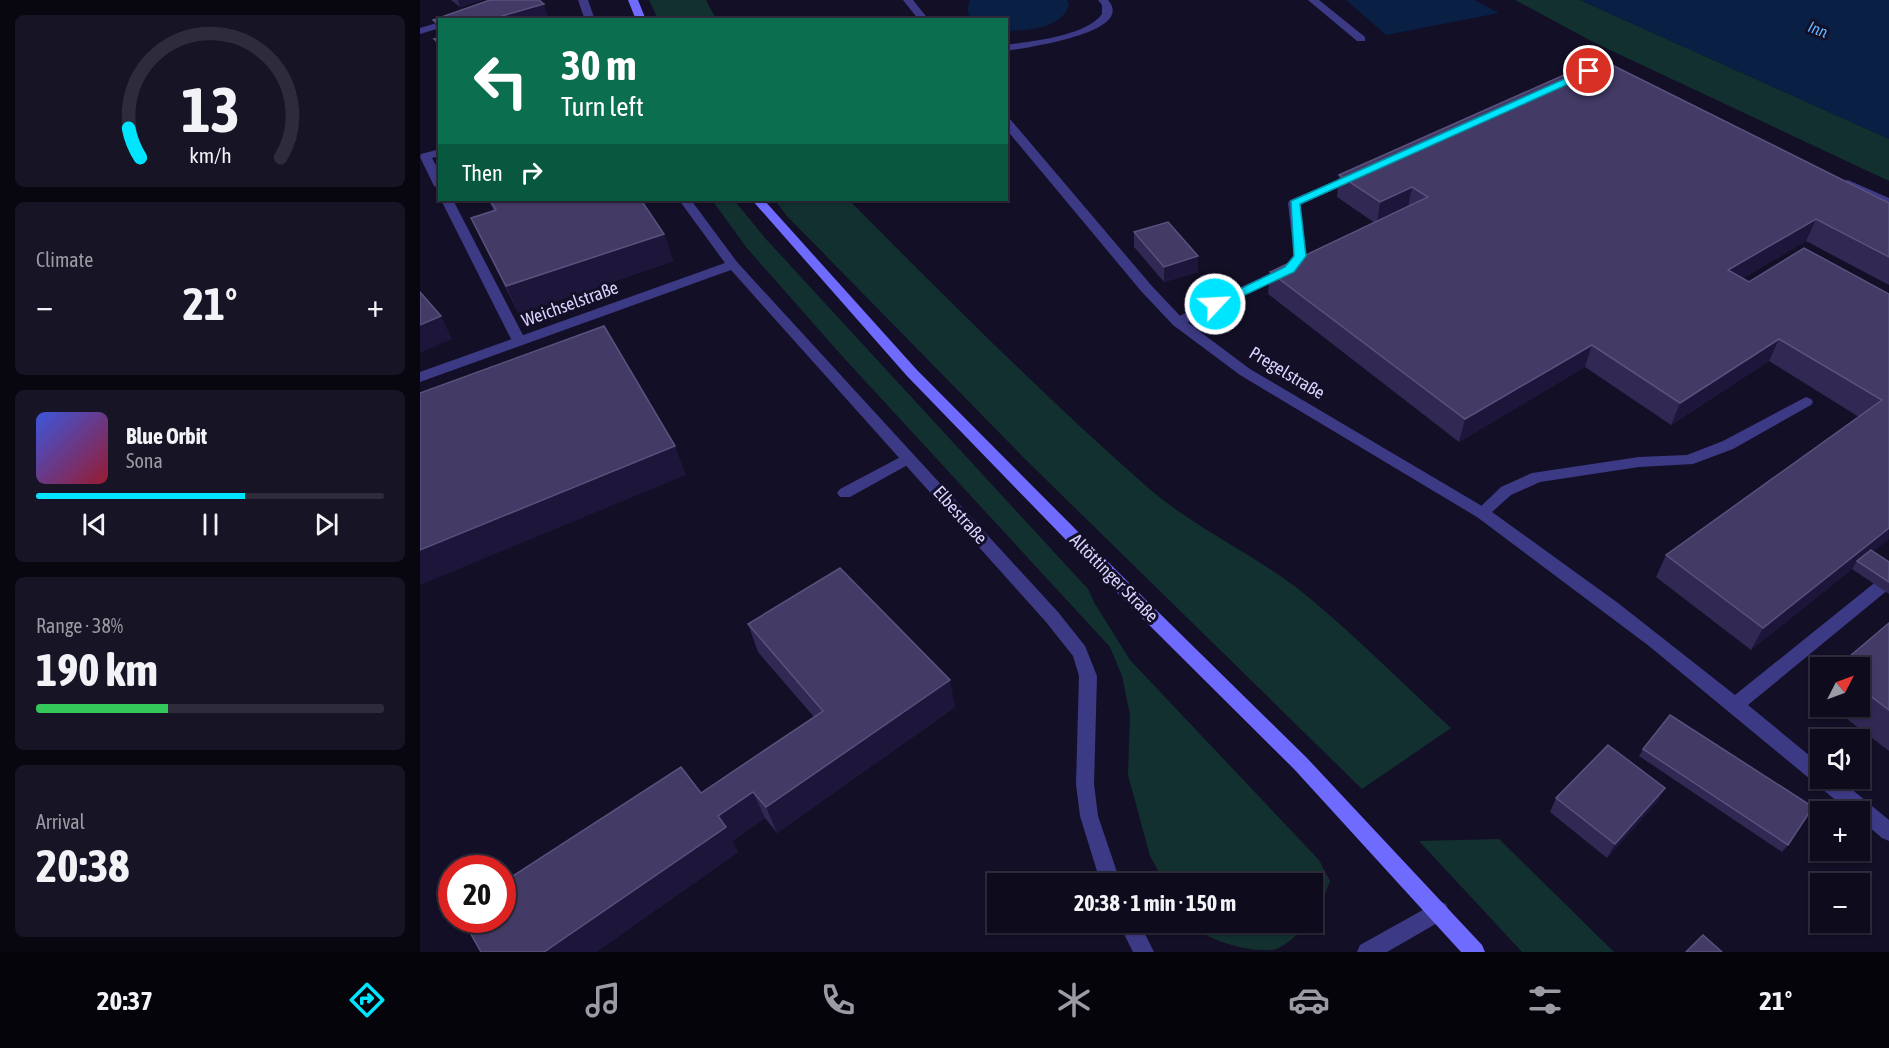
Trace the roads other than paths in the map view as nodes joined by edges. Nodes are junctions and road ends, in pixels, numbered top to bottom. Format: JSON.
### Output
{"nodes":[{"id":1,"x":583,"y":0,"type":"edge"},
{"id":2,"x":633,"y":0,"type":"edge"},
{"id":3,"x":908,"y":0,"type":"edge"},
{"id":4,"x":1103,"y":0,"type":"edge"},
{"id":5,"x":1313,"y":0,"type":"edge"},
{"id":6,"x":589,"y":18,"type":"edge"},
{"id":7,"x":640,"y":18,"type":"edge"},
{"id":8,"x":922,"y":18,"type":"edge"},
{"id":9,"x":438,"y":26,"type":"edge"},
{"id":10,"x":420,"y":31,"type":"edge"},
{"id":11,"x":1361,"y":39,"type":"dead end"},
{"id":12,"x":1008,"y":48,"type":"edge"},
{"id":13,"x":1008,"y":123,"type":"edge"},
{"id":14,"x":438,"y":152,"type":"edge"},
{"id":15,"x":1371,"y":168,"type":"edge"},
{"id":16,"x":1836,"y":177,"type":"edge"},
{"id":17,"x":438,"y":182,"type":"edge"},
{"id":18,"x":448,"y":201,"type":"edge"},
{"id":19,"x":686,"y":201,"type":"edge"},
{"id":20,"x":759,"y":201,"type":"edge"},
{"id":21,"x":1889,"y":203,"type":"edge"},
{"id":22,"x":733,"y":265,"type":"junction"},
{"id":23,"x":1178,"y":322,"type":"junction"},
{"id":24,"x":519,"y":341,"type":"junction"},
{"id":25,"x":420,"y":377,"type":"edge"},
{"id":26,"x":1806,"y":402,"type":"dead end"},
{"id":27,"x":908,"y":458,"type":"junction"},
{"id":28,"x":845,"y":493,"type":"dead end"},
{"id":29,"x":1482,"y":513,"type":"junction"},
{"id":30,"x":1889,"y":580,"type":"edge"},
{"id":31,"x":1735,"y":705,"type":"junction"},
{"id":32,"x":1810,"y":767,"type":"edge"},
{"id":33,"x":1837,"y":789,"type":"edge"},
{"id":34,"x":1889,"y":832,"type":"edge"},
{"id":35,"x":1107,"y":873,"type":"edge"},
{"id":36,"x":1439,"y":911,"type":"junction"},
{"id":37,"x":1134,"y":933,"type":"edge"},
{"id":38,"x":1144,"y":952,"type":"edge"},
{"id":39,"x":1367,"y":952,"type":"edge"},
{"id":40,"x":1475,"y":952,"type":"edge"}],
"edges":[{"from":1,"to":6,"type":"street"},
{"from":2,"to":7,"type":"main road"},
{"from":3,"to":8,"type":"street"},
{"from":4,"to":12,"type":"street"},
{"from":5,"to":11,"type":"street"},
{"from":9,"to":10,"type":"street"},
{"from":13,"to":23,"type":"street","name":"Pregelstraße"},
{"from":14,"to":17,"type":"street"},
{"from":15,"to":23,"type":"street"},
{"from":16,"to":21,"type":"street"},
{"from":18,"to":24,"type":"street"},
{"from":19,"to":22,"type":"street","name":"Elbestraße"},
{"from":20,"to":36,"type":"main road","name":"Altöttinger Straße"},
{"from":22,"to":24,"type":"street","name":"Weichselstraße"},
{"from":22,"to":27,"type":"street","name":"Elbestraße"},
{"from":23,"to":29,"type":"street","name":"Pregelstraße"},
{"from":24,"to":25,"type":"street","name":"Weichselstraße"},
{"from":26,"to":29,"type":"street"},
{"from":27,"to":28,"type":"street"},
{"from":27,"to":35,"type":"street","name":"Elbestraße"},
{"from":29,"to":31,"type":"street","name":"Pregelstraße"},
{"from":30,"to":31,"type":"street"},
{"from":31,"to":32,"type":"street","name":"Pregelstraße"},
{"from":33,"to":34,"type":"street","name":"Pregelstraße"},
{"from":36,"to":39,"type":"street"},
{"from":36,"to":40,"type":"main road","name":"Altöttinger Straße"},
{"from":37,"to":38,"type":"street"}]}
